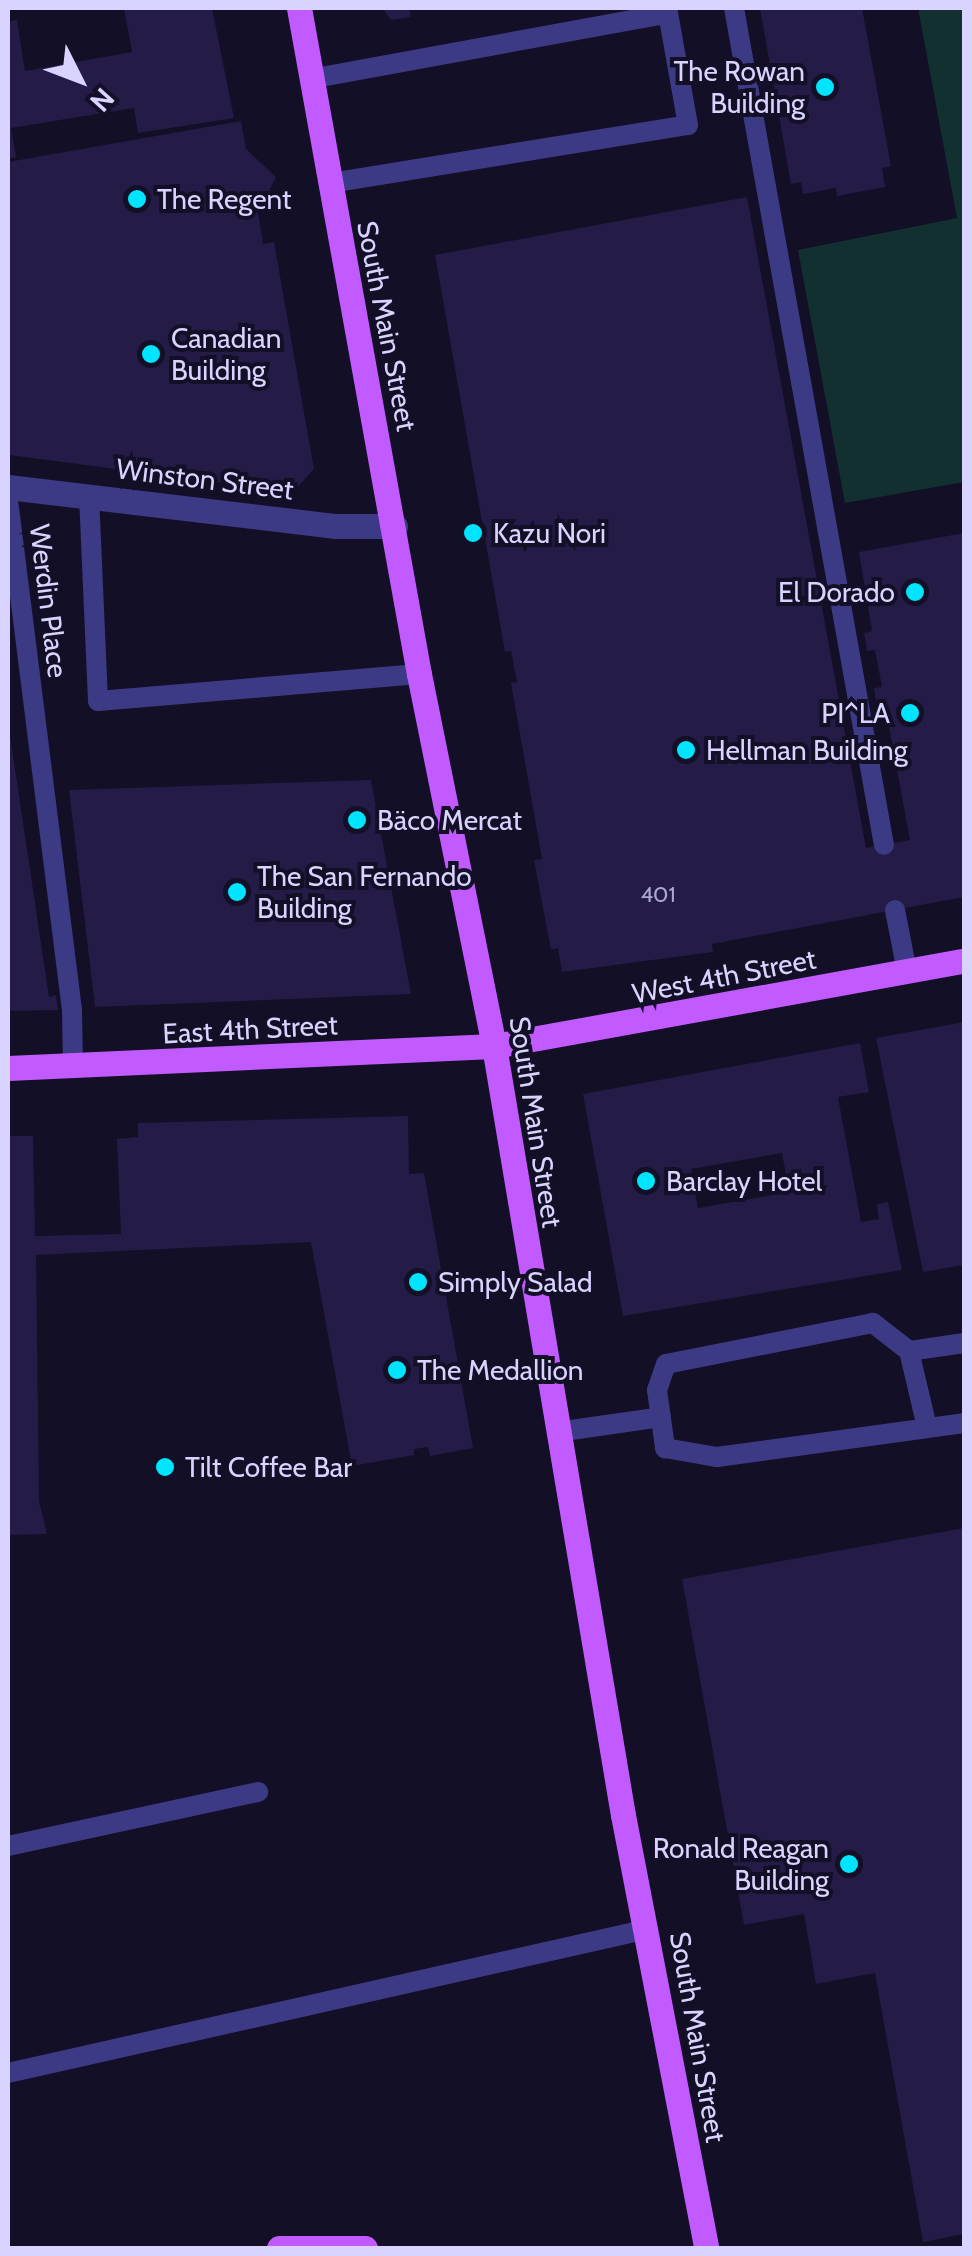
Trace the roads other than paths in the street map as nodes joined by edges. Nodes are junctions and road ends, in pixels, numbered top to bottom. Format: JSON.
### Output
{"nodes":[{"id":1,"x":299,"y":8,"type":"edge"},
{"id":2,"x":734,"y":8,"type":"edge"},
{"id":3,"x":310,"y":79,"type":"junction"},
{"id":4,"x":330,"y":183,"type":"junction"},
{"id":5,"x":8,"y":487,"type":"edge"},
{"id":6,"x":88,"y":495,"type":"junction"},
{"id":7,"x":8,"y":500,"type":"edge"},
{"id":8,"x":395,"y":526,"type":"junction"},
{"id":9,"x":419,"y":674,"type":"junction"},
{"id":10,"x":884,"y":845,"type":"dead end"},
{"id":11,"x":896,"y":910,"type":"dead end"},
{"id":12,"x":964,"y":962,"type":"edge"},
{"id":13,"x":907,"y":972,"type":"junction"},
{"id":14,"x":494,"y":1046,"type":"junction"},
{"id":15,"x":74,"y":1066,"type":"junction"},
{"id":16,"x":8,"y":1068,"type":"edge"},
{"id":17,"x":964,"y":1343,"type":"edge"},
{"id":18,"x":909,"y":1351,"type":"junction"},
{"id":19,"x":661,"y":1416,"type":"junction"},
{"id":20,"x":964,"y":1423,"type":"edge"},
{"id":21,"x":927,"y":1427,"type":"junction"},
{"id":22,"x":557,"y":1432,"type":"junction"},
{"id":23,"x":258,"y":1792,"type":"dead end"},
{"id":24,"x":8,"y":1846,"type":"edge"},
{"id":25,"x":648,"y":1929,"type":"junction"},
{"id":26,"x":8,"y":2072,"type":"edge"},
{"id":27,"x":278,"y":2248,"type":"edge"},
{"id":28,"x":365,"y":2248,"type":"edge"},
{"id":29,"x":706,"y":2248,"type":"edge"}],
"edges":[{"from":1,"to":3,"type":"main road","name":"South Main Street"},
{"from":2,"to":10,"type":"lane"},
{"from":3,"to":4,"type":"main road","name":"South Main Street"},
{"from":3,"to":4,"type":"lane"},
{"from":4,"to":8,"type":"main road","name":"South Main Street"},
{"from":5,"to":6,"type":"street","name":"Winston Street"},
{"from":6,"to":8,"type":"street","name":"Winston Street"},
{"from":6,"to":9,"type":"lane"},
{"from":7,"to":15,"type":"lane","name":"Werdin Place"},
{"from":8,"to":9,"type":"main road","name":"South Main Street"},
{"from":9,"to":14,"type":"main road","name":"South Main Street"},
{"from":11,"to":13,"type":"lane"},
{"from":12,"to":13,"type":"main road","name":"West 4th Street"},
{"from":13,"to":14,"type":"main road","name":"West 4th Street"},
{"from":14,"to":15,"type":"main road","name":"East 4th Street"},
{"from":14,"to":22,"type":"main road","name":"South Main Street"},
{"from":15,"to":16,"type":"main road","name":"East 4th Street"},
{"from":17,"to":18,"type":"lane"},
{"from":18,"to":19,"type":"lane"},
{"from":18,"to":21,"type":"lane"},
{"from":19,"to":21,"type":"lane"},
{"from":19,"to":22,"type":"lane"},
{"from":20,"to":21,"type":"lane"},
{"from":22,"to":25,"type":"main road","name":"South Main Street"},
{"from":23,"to":24,"type":"lane"},
{"from":25,"to":26,"type":"lane"},
{"from":25,"to":29,"type":"main road","name":"South Main Street"},
{"from":27,"to":28,"type":"main road"}]}
